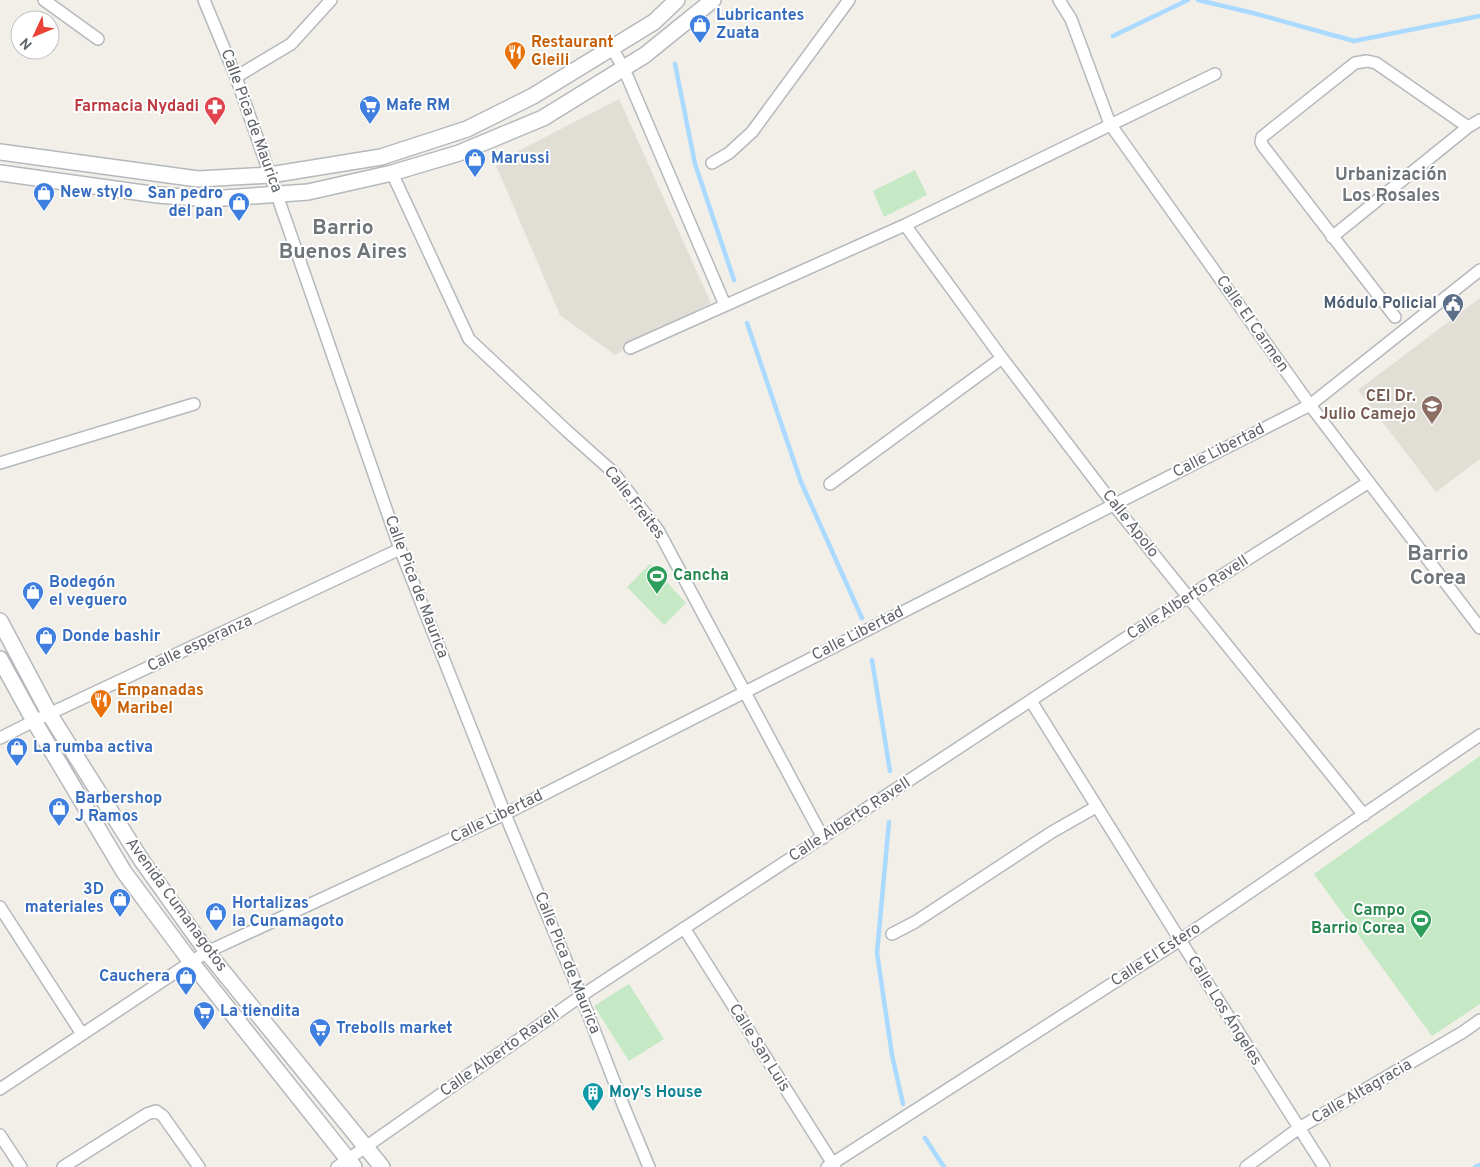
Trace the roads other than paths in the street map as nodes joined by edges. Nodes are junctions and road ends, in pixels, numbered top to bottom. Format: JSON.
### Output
{"nodes":[{"id":1,"x":44,"y":0,"type":"edge"},
{"id":2,"x":204,"y":0,"type":"edge"},
{"id":3,"x":331,"y":0,"type":"edge"},
{"id":4,"x":678,"y":0,"type":"edge"},
{"id":5,"x":713,"y":0,"type":"edge"},
{"id":6,"x":849,"y":0,"type":"edge"},
{"id":7,"x":1059,"y":0,"type":"edge"},
{"id":8,"x":98,"y":38,"type":"dead end"},
{"id":9,"x":612,"y":48,"type":"junction"},
{"id":10,"x":624,"y":69,"type":"junction"},
{"id":11,"x":1215,"y":74,"type":"dead end"},
{"id":12,"x":236,"y":77,"type":"junction"},
{"id":13,"x":1480,"y":120,"type":"edge"},
{"id":14,"x":1110,"y":124,"type":"junction"},
{"id":15,"x":1468,"y":127,"type":"junction"},
{"id":16,"x":0,"y":152,"type":"edge"},
{"id":17,"x":712,"y":163,"type":"dead end"},
{"id":18,"x":0,"y":173,"type":"edge"},
{"id":19,"x":392,"y":173,"type":"junction"},
{"id":20,"x":270,"y":175,"type":"junction"},
{"id":21,"x":278,"y":195,"type":"junction"},
{"id":22,"x":906,"y":225,"type":"junction"},
{"id":23,"x":1332,"y":237,"type":"junction"},
{"id":24,"x":1480,"y":270,"type":"edge"},
{"id":25,"x":726,"y":304,"type":"junction"},
{"id":26,"x":1395,"y":317,"type":"dead end"},
{"id":27,"x":630,"y":348,"type":"dead end"},
{"id":28,"x":1002,"y":358,"type":"junction"},
{"id":29,"x":194,"y":404,"type":"dead end"},
{"id":30,"x":1310,"y":405,"type":"junction"},
{"id":31,"x":0,"y":463,"type":"edge"},
{"id":32,"x":1369,"y":482,"type":"junction"},
{"id":33,"x":830,"y":484,"type":"dead end"},
{"id":34,"x":1114,"y":504,"type":"junction"},
{"id":35,"x":400,"y":550,"type":"junction"},
{"id":36,"x":1188,"y":597,"type":"junction"},
{"id":37,"x":0,"y":621,"type":"edge"},
{"id":38,"x":1480,"y":628,"type":"edge"},
{"id":39,"x":0,"y":659,"type":"edge"},
{"id":40,"x":745,"y":691,"type":"junction"},
{"id":41,"x":1031,"y":701,"type":"junction"},
{"id":42,"x":50,"y":715,"type":"junction"},
{"id":43,"x":34,"y":721,"type":"junction"},
{"id":44,"x":1480,"y":735,"type":"edge"},
{"id":45,"x":0,"y":738,"type":"edge"},
{"id":46,"x":1096,"y":807,"type":"junction"},
{"id":47,"x":505,"y":814,"type":"junction"},
{"id":48,"x":1364,"y":815,"type":"junction"},
{"id":49,"x":823,"y":838,"type":"junction"},
{"id":50,"x":0,"y":907,"type":"edge"},
{"id":51,"x":684,"y":928,"type":"junction"},
{"id":52,"x":892,"y":934,"type":"dead end"},
{"id":53,"x":1180,"y":940,"type":"junction"},
{"id":54,"x":208,"y":952,"type":"junction"},
{"id":55,"x":191,"y":962,"type":"junction"},
{"id":56,"x":581,"y":996,"type":"junction"},
{"id":57,"x":1480,"y":1020,"type":"edge"},
{"id":58,"x":82,"y":1034,"type":"junction"},
{"id":59,"x":0,"y":1089,"type":"edge"},
{"id":60,"x":1299,"y":1128,"type":"junction"},
{"id":61,"x":0,"y":1135,"type":"edge"},
{"id":62,"x":366,"y":1147,"type":"junction"},
{"id":63,"x":346,"y":1164,"type":"edge"},
{"id":64,"x":832,"y":1166,"type":"edge"},
{"id":65,"x":21,"y":1167,"type":"edge"},
{"id":66,"x":63,"y":1167,"type":"edge"},
{"id":67,"x":198,"y":1167,"type":"edge"},
{"id":68,"x":382,"y":1167,"type":"edge"},
{"id":69,"x":649,"y":1167,"type":"edge"},
{"id":70,"x":1246,"y":1167,"type":"edge"},
{"id":71,"x":1324,"y":1167,"type":"edge"}],
"edges":[{"from":1,"to":8,"type":"street"},
{"from":2,"to":12,"type":"street","name":"Calle Pica de Maurica"},
{"from":3,"to":12,"type":"street"},
{"from":4,"to":9,"type":"street"},
{"from":5,"to":10,"type":"street"},
{"from":6,"to":17,"type":"street"},
{"from":7,"to":14,"type":"street","name":"Calle El Carmen"},
{"from":9,"to":10,"type":"street"},
{"from":9,"to":20,"type":"street"},
{"from":10,"to":19,"type":"street"},
{"from":10,"to":25,"type":"street"},
{"from":11,"to":14,"type":"street"},
{"from":12,"to":20,"type":"street","name":"Calle Pica de Maurica"},
{"from":13,"to":15,"type":"street"},
{"from":14,"to":22,"type":"street"},
{"from":14,"to":30,"type":"street","name":"Calle El Carmen"},
{"from":15,"to":23,"type":"street"},
{"from":15,"to":23,"type":"street"},
{"from":16,"to":20,"type":"street"},
{"from":18,"to":21,"type":"street"},
{"from":19,"to":21,"type":"street"},
{"from":19,"to":40,"type":"street","name":"Calle Freites"},
{"from":20,"to":21,"type":"street","name":"Calle Pica de Maurica"},
{"from":21,"to":35,"type":"street","name":"Calle Pica de Maurica"},
{"from":22,"to":25,"type":"street"},
{"from":22,"to":28,"type":"street","name":"Calle Apolo"},
{"from":23,"to":26,"type":"street"},
{"from":24,"to":30,"type":"street","name":"Calle Libertad"},
{"from":25,"to":27,"type":"street"},
{"from":28,"to":33,"type":"street"},
{"from":28,"to":34,"type":"street","name":"Calle Apolo"},
{"from":29,"to":31,"type":"street"},
{"from":30,"to":32,"type":"street","name":"Calle El Carmen"},
{"from":30,"to":34,"type":"street","name":"Calle Libertad"},
{"from":32,"to":36,"type":"street","name":"Calle Alberto Ravell"},
{"from":32,"to":38,"type":"street","name":"Calle El Carmen"},
{"from":34,"to":36,"type":"street","name":"Calle Apolo"},
{"from":34,"to":40,"type":"street","name":"Calle Libertad"},
{"from":35,"to":42,"type":"street","name":"Calle esperanza"},
{"from":35,"to":47,"type":"street","name":"Calle Pica de Maurica"},
{"from":36,"to":41,"type":"street","name":"Calle Alberto Ravell"},
{"from":36,"to":48,"type":"street","name":"Calle Apolo"},
{"from":37,"to":42,"type":"street","name":"Avenida Cumanagotos"},
{"from":39,"to":43,"type":"street","name":"Avenida Cumanagotos"},
{"from":40,"to":47,"type":"street","name":"Calle Libertad"},
{"from":40,"to":49,"type":"street","name":"Calle Freites"},
{"from":41,"to":46,"type":"street","name":"Calle Los Ángeles"},
{"from":41,"to":49,"type":"street","name":"Calle Alberto Ravell"},
{"from":42,"to":43,"type":"street","name":"Calle esperanza"},
{"from":42,"to":54,"type":"street","name":"Avenida Cumanagotos"},
{"from":43,"to":45,"type":"street","name":"Calle esperanza"},
{"from":43,"to":55,"type":"street","name":"Avenida Cumanagotos"},
{"from":44,"to":48,"type":"street","name":"Calle El Estero"},
{"from":46,"to":52,"type":"street"},
{"from":46,"to":53,"type":"street","name":"Calle Los Ángeles"},
{"from":47,"to":54,"type":"street","name":"Calle Libertad"},
{"from":47,"to":56,"type":"street","name":"Calle Pica de Maurica"},
{"from":48,"to":53,"type":"street","name":"Calle El Estero"},
{"from":49,"to":51,"type":"street","name":"Calle Alberto Ravell"},
{"from":50,"to":58,"type":"street"},
{"from":51,"to":56,"type":"street","name":"Calle Alberto Ravell"},
{"from":51,"to":64,"type":"street","name":"Calle San Luis"},
{"from":53,"to":60,"type":"street","name":"Calle Los Ángeles"},
{"from":53,"to":64,"type":"street","name":"Calle El Estero"},
{"from":54,"to":55,"type":"street","name":"Calle Libertad"},
{"from":54,"to":62,"type":"street","name":"Avenida Cumanagotos"},
{"from":55,"to":58,"type":"street","name":"Calle Libertad"},
{"from":55,"to":63,"type":"street","name":"Avenida Cumanagotos"},
{"from":56,"to":62,"type":"street","name":"Calle Alberto Ravell"},
{"from":56,"to":69,"type":"street","name":"Calle Pica de Maurica"},
{"from":57,"to":60,"type":"street","name":"Calle Altagracia"},
{"from":58,"to":59,"type":"street","name":"Calle Libertad"},
{"from":60,"to":70,"type":"street","name":"Calle Altagracia"},
{"from":60,"to":71,"type":"street","name":"Calle Los Ángeles"},
{"from":61,"to":65,"type":"street"},
{"from":62,"to":63,"type":"street","name":"Calle Alberto Ravell"},
{"from":62,"to":68,"type":"street","name":"Avenida Cumanagotos"},
{"from":66,"to":67,"type":"street"}]}
